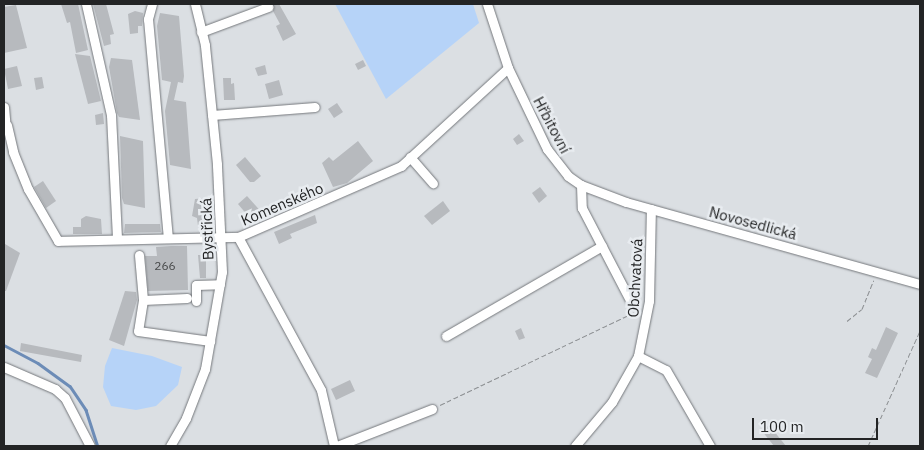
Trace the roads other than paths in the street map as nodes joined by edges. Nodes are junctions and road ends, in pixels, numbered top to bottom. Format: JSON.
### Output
{"nodes":[{"id":1,"x":86,"y":4,"type":"edge"},
{"id":2,"x":152,"y":4,"type":"edge"},
{"id":3,"x":195,"y":4,"type":"edge"},
{"id":4,"x":487,"y":4,"type":"edge"},
{"id":5,"x":268,"y":7,"type":"dead end"},
{"id":6,"x":202,"y":32,"type":"junction"},
{"id":7,"x":508,"y":68,"type":"junction"},
{"id":8,"x":4,"y":107,"type":"edge"},
{"id":9,"x":315,"y":107,"type":"dead end"},
{"id":10,"x":212,"y":115,"type":"junction"},
{"id":11,"x":7,"y":125,"type":"junction"},
{"id":12,"x":4,"y":134,"type":"edge"},
{"id":13,"x":410,"y":157,"type":"junction"},
{"id":14,"x":433,"y":183,"type":"dead end"},
{"id":15,"x":581,"y":186,"type":"junction"},
{"id":16,"x":651,"y":209,"type":"junction"},
{"id":17,"x":168,"y":237,"type":"junction"},
{"id":18,"x":222,"y":237,"type":"junction"},
{"id":19,"x":238,"y":238,"type":"junction"},
{"id":20,"x":117,"y":239,"type":"junction"},
{"id":21,"x":602,"y":246,"type":"junction"},
{"id":22,"x":139,"y":255,"type":"dead end"},
{"id":23,"x":220,"y":284,"type":"junction"},
{"id":24,"x":920,"y":284,"type":"edge"},
{"id":25,"x":143,"y":300,"type":"junction"},
{"id":26,"x":631,"y":302,"type":"dead end"},
{"id":27,"x":446,"y":336,"type":"dead end"},
{"id":28,"x":210,"y":341,"type":"junction"},
{"id":29,"x":638,"y":356,"type":"junction"},
{"id":30,"x":4,"y":367,"type":"edge"},
{"id":31,"x":432,"y":409,"type":"road end"},
{"id":32,"x":90,"y":446,"type":"edge"},
{"id":33,"x":170,"y":446,"type":"edge"},
{"id":34,"x":336,"y":446,"type":"edge"},
{"id":35,"x":575,"y":446,"type":"edge"},
{"id":36,"x":710,"y":446,"type":"edge"}],
"edges":[{"from":1,"to":20,"type":"street"},
{"from":2,"to":17,"type":"street"},
{"from":3,"to":6,"type":"street","name":"Bystřická"},
{"from":4,"to":7,"type":"street","name":"Hřbitovní"},
{"from":5,"to":6,"type":"street"},
{"from":6,"to":10,"type":"street","name":"Bystřická"},
{"from":7,"to":13,"type":"street","name":"Komenského"},
{"from":7,"to":15,"type":"street","name":"Hřbitovní"},
{"from":8,"to":11,"type":"street"},
{"from":9,"to":10,"type":"street"},
{"from":10,"to":18,"type":"street","name":"Bystřická"},
{"from":11,"to":12,"type":"street"},
{"from":11,"to":20,"type":"street","name":"Komenského"},
{"from":13,"to":14,"type":"street"},
{"from":13,"to":19,"type":"street","name":"Komenského"},
{"from":15,"to":16,"type":"street","name":"Novosedlická"},
{"from":15,"to":21,"type":"street"},
{"from":16,"to":24,"type":"street","name":"Novosedlická"},
{"from":16,"to":29,"type":"street","name":"Obchvatová"},
{"from":17,"to":18,"type":"street","name":"Komenského"},
{"from":17,"to":20,"type":"street","name":"Komenského"},
{"from":18,"to":19,"type":"street","name":"Komenského"},
{"from":18,"to":23,"type":"street","name":"Bystřická"},
{"from":19,"to":34,"type":"street"},
{"from":21,"to":26,"type":"street"},
{"from":21,"to":27,"type":"street"},
{"from":22,"to":25,"type":"street"},
{"from":23,"to":25,"type":"street"},
{"from":23,"to":28,"type":"street","name":"Bystřická"},
{"from":25,"to":28,"type":"street"},
{"from":28,"to":33,"type":"street","name":"Bystřická"},
{"from":29,"to":35,"type":"street","name":"Obchvatová"},
{"from":29,"to":36,"type":"street"},
{"from":30,"to":32,"type":"street"},
{"from":31,"to":34,"type":"street"}]}
